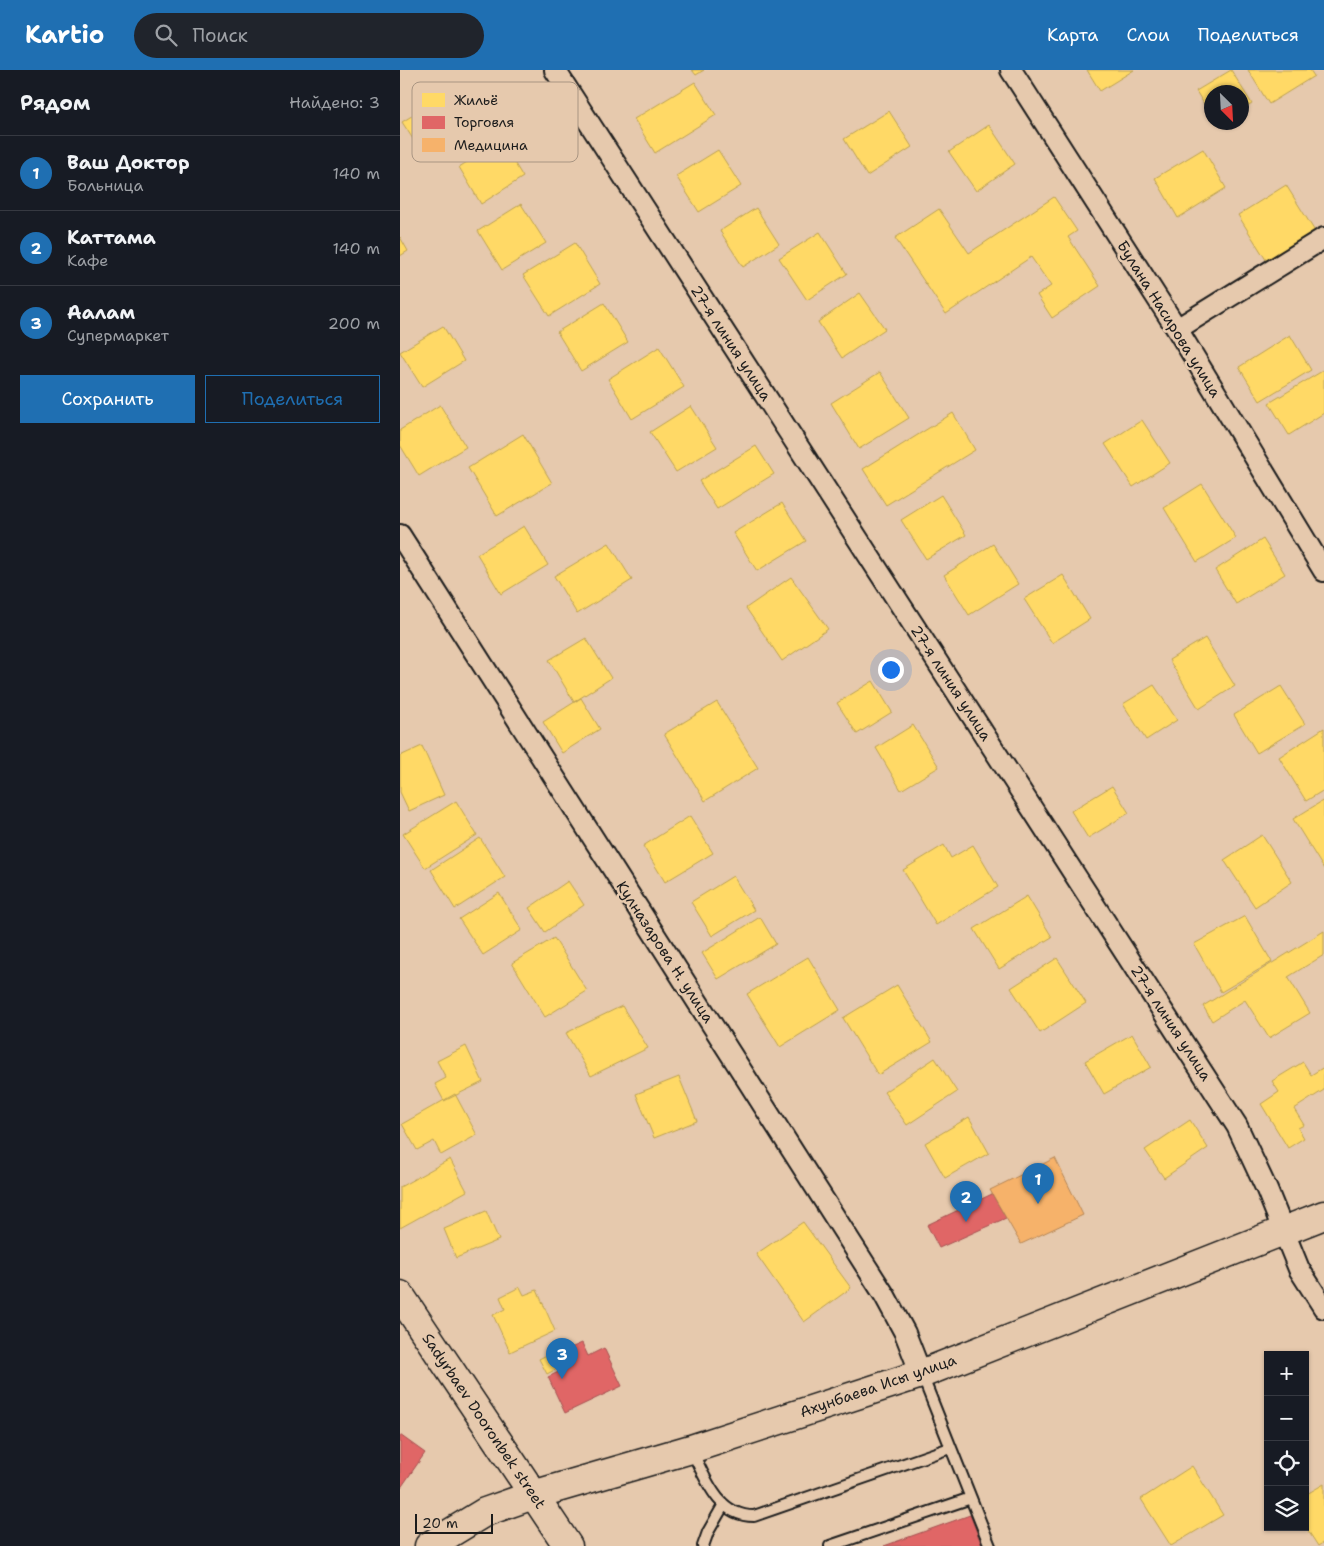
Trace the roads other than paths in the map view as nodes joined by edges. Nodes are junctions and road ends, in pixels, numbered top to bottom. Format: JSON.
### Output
{"nodes":[{"id":1,"x":555,"y":70,"type":"edge"},
{"id":2,"x":1011,"y":70,"type":"edge"},
{"id":3,"x":563,"y":82,"type":"edge"},
{"id":4,"x":578,"y":106,"type":"edge"},
{"id":5,"x":1324,"y":238,"type":"edge"},
{"id":6,"x":1176,"y":328,"type":"junction"},
{"id":7,"x":400,"y":535,"type":"edge"},
{"id":8,"x":1324,"y":571,"type":"edge"},
{"id":9,"x":1324,"y":1215,"type":"edge"},
{"id":10,"x":1283,"y":1231,"type":"junction"},
{"id":11,"x":400,"y":1295,"type":"edge"},
{"id":12,"x":1324,"y":1308,"type":"edge"},
{"id":13,"x":921,"y":1374,"type":"junction"},
{"id":14,"x":950,"y":1448,"type":"junction"},
{"id":15,"x":691,"y":1449,"type":"junction"},
{"id":16,"x":533,"y":1495,"type":"junction"},
{"id":17,"x":971,"y":1498,"type":"junction"},
{"id":18,"x":723,"y":1506,"type":"junction"},
{"id":19,"x":429,"y":1546,"type":"edge"},
{"id":20,"x":568,"y":1546,"type":"edge"},
{"id":21,"x":703,"y":1546,"type":"edge"},
{"id":22,"x":830,"y":1546,"type":"edge"},
{"id":23,"x":990,"y":1546,"type":"edge"}],
"edges":[{"from":1,"to":3,"type":"street","name":"27-я линия улица"},
{"from":2,"to":6,"type":"street","name":"Булана Насирова улица"},
{"from":4,"to":10,"type":"street","name":"27-я линия улица"},
{"from":5,"to":6,"type":"street"},
{"from":6,"to":8,"type":"street","name":"Булана Насирова улица"},
{"from":7,"to":13,"type":"street","name":"Кулназарова Н. улица"},
{"from":9,"to":10,"type":"main road","name":"Ахунбаева Исы улица"},
{"from":10,"to":12,"type":"street","name":"27-я линия улица"},
{"from":10,"to":13,"type":"main road","name":"Ахунбаева Исы улица"},
{"from":11,"to":16,"type":"main road","name":"Sadyrbaev Dooronbek street"},
{"from":13,"to":14,"type":"lane"},
{"from":13,"to":15,"type":"main road","name":"Ахунбаева Исы улица"},
{"from":14,"to":17,"type":"lane"},
{"from":14,"to":18,"type":"lane"},
{"from":15,"to":16,"type":"main road","name":"Ахунбаева Исы улица"},
{"from":15,"to":18,"type":"lane"},
{"from":16,"to":19,"type":"main road","name":"Ахунбаева Исы улица"},
{"from":16,"to":20,"type":"main road","name":"Sadyrbaev Dooronbek street"},
{"from":17,"to":22,"type":"lane"},
{"from":17,"to":23,"type":"lane"},
{"from":18,"to":21,"type":"lane"}]}
